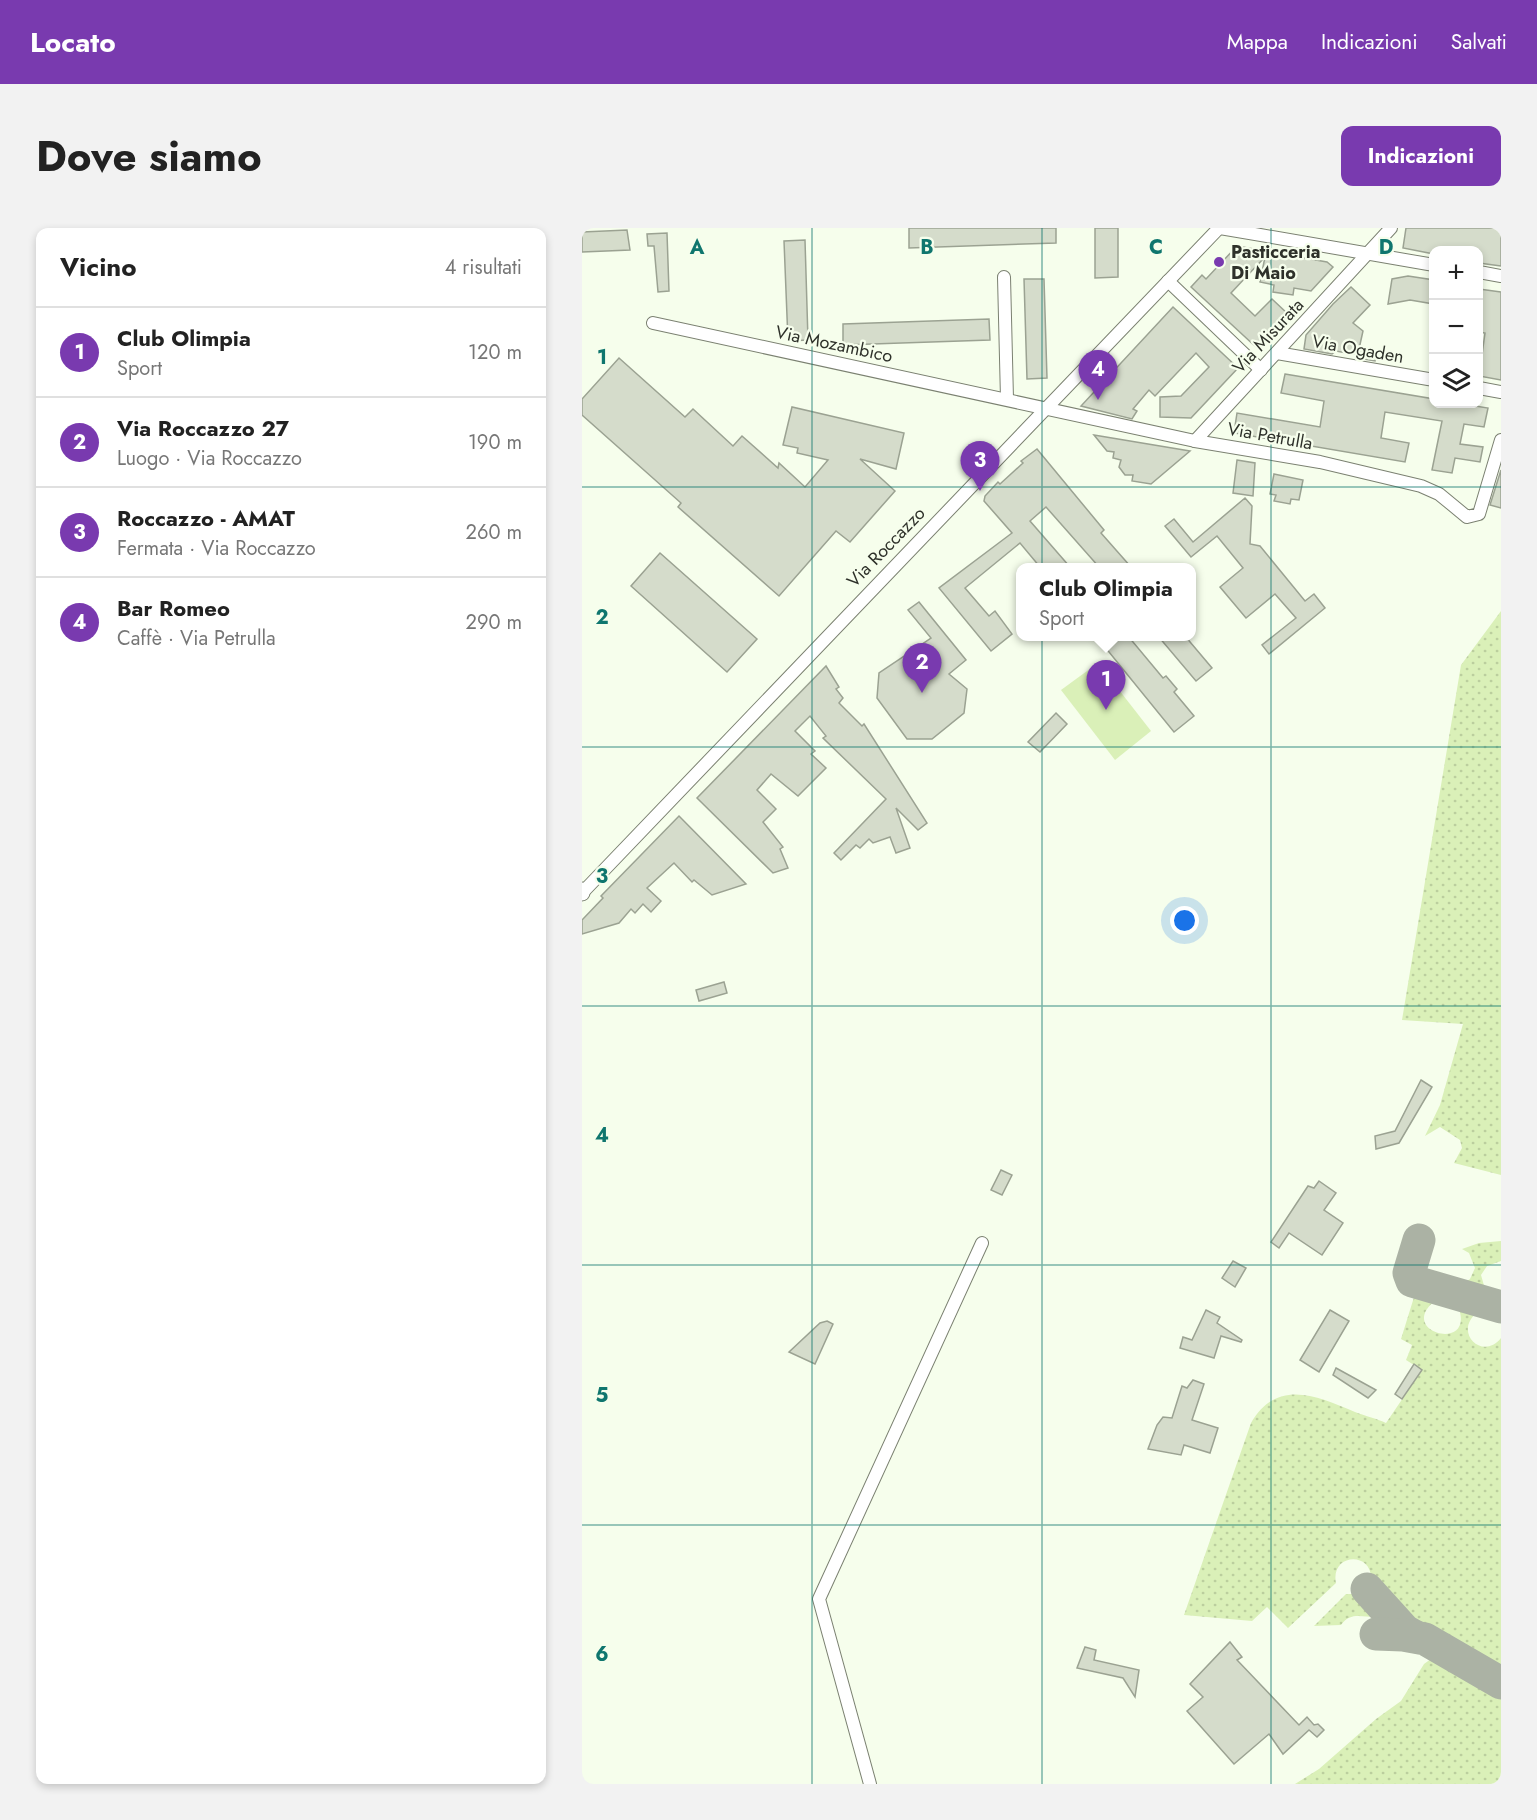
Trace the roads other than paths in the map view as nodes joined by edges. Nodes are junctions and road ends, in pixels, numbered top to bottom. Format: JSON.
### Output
{"nodes":[{"id":1,"x":1220,"y":228,"type":"edge"},
{"id":2,"x":1391,"y":228,"type":"edge"},
{"id":3,"x":1368,"y":254,"type":"junction"},
{"id":4,"x":1429,"y":264,"type":"edge"},
{"id":5,"x":1483,"y":273,"type":"edge"},
{"id":6,"x":1501,"y":276,"type":"edge"},
{"id":7,"x":1004,"y":277,"type":"dead end"},
{"id":8,"x":1168,"y":281,"type":"junction"},
{"id":9,"x":653,"y":323,"type":"dead end"},
{"id":10,"x":1277,"y":353,"type":"junction"},
{"id":11,"x":1261,"y":369,"type":"junction"},
{"id":12,"x":1429,"y":379,"type":"edge"},
{"id":13,"x":1483,"y":389,"type":"edge"},
{"id":14,"x":1501,"y":392,"type":"edge"},
{"id":15,"x":1007,"y":399,"type":"junction"},
{"id":16,"x":1045,"y":408,"type":"junction"},
{"id":17,"x":1501,"y":440,"type":"edge"},
{"id":18,"x":1195,"y":441,"type":"junction"},
{"id":19,"x":582,"y":892,"type":"edge"},
{"id":20,"x":982,"y":1243,"type":"dead end"},
{"id":21,"x":870,"y":1784,"type":"edge"}],
"edges":[{"from":1,"to":3,"type":"street"},
{"from":1,"to":8,"type":"street","name":"Via Roccazzo"},
{"from":2,"to":3,"type":"street","name":"Via Misurata"},
{"from":3,"to":4,"type":"street"},
{"from":3,"to":10,"type":"street","name":"Via Misurata"},
{"from":5,"to":6,"type":"street"},
{"from":7,"to":15,"type":"street"},
{"from":8,"to":11,"type":"street"},
{"from":8,"to":16,"type":"street","name":"Via Roccazzo"},
{"from":9,"to":15,"type":"street","name":"Via Mozambico"},
{"from":10,"to":11,"type":"street","name":"Via Misurata"},
{"from":10,"to":12,"type":"street","name":"Via Ogaden"},
{"from":11,"to":18,"type":"street","name":"Via Misurata"},
{"from":13,"to":14,"type":"street"},
{"from":15,"to":16,"type":"street","name":"Via Mozambico"},
{"from":16,"to":18,"type":"street","name":"Via Petrulla"},
{"from":16,"to":19,"type":"street","name":"Via Roccazzo"},
{"from":17,"to":18,"type":"street","name":"Via Petrulla"},
{"from":20,"to":21,"type":"street"}]}
